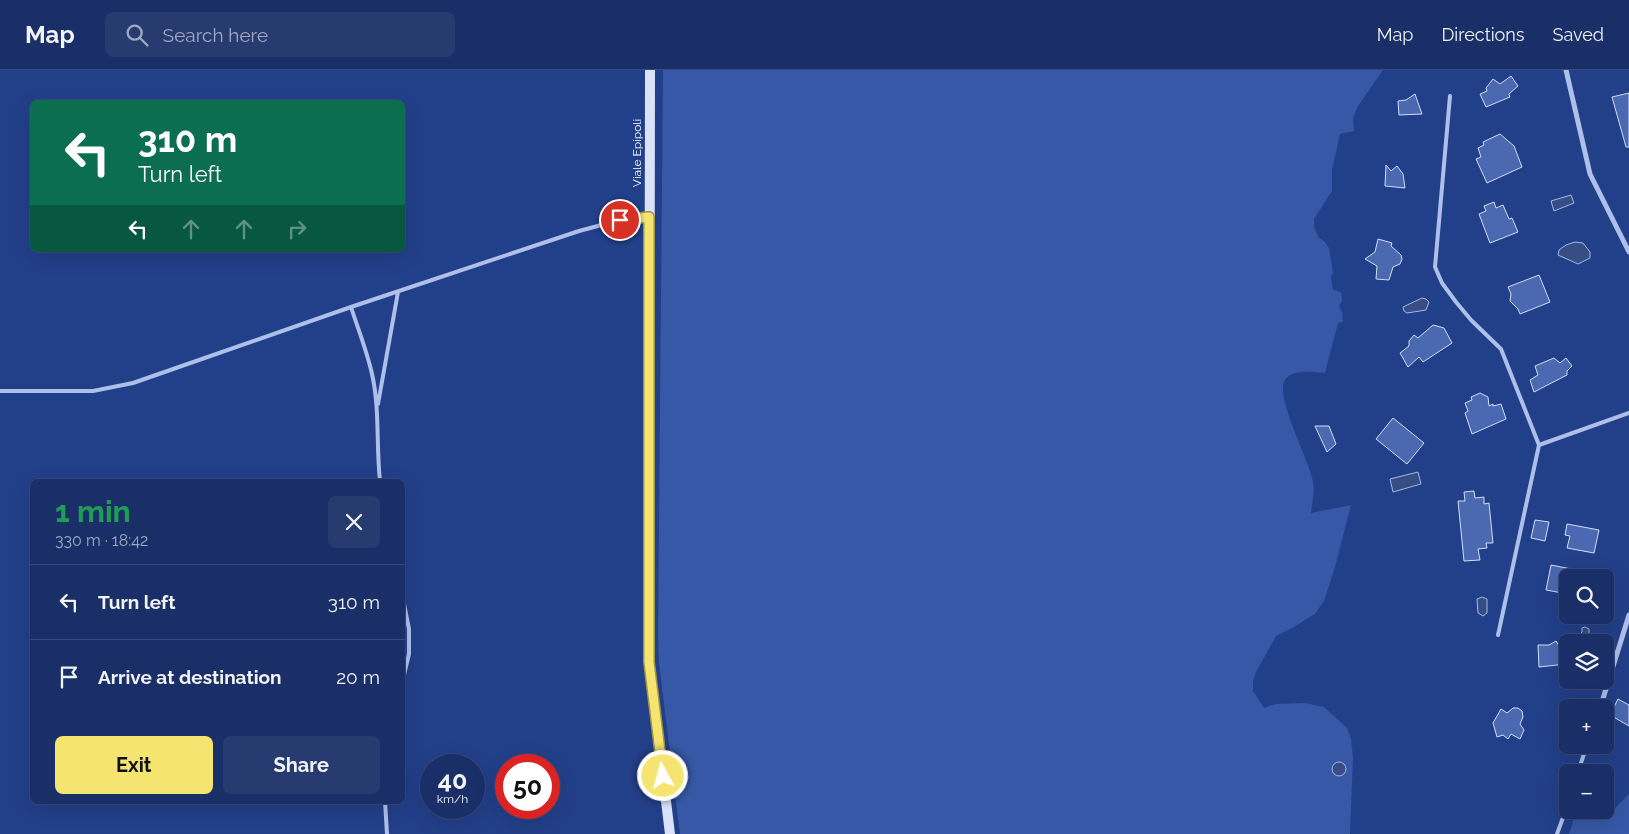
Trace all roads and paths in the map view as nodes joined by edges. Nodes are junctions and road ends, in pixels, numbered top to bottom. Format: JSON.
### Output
{"nodes":[{"id":1,"x":650,"y":70,"type":"edge"},
{"id":2,"x":1566,"y":70,"type":"edge"},
{"id":3,"x":1450,"y":96,"type":"dead end"},
{"id":4,"x":649,"y":217,"type":"junction"},
{"id":5,"x":1629,"y":252,"type":"edge"},
{"id":6,"x":398,"y":292,"type":"junction"},
{"id":7,"x":351,"y":308,"type":"junction"},
{"id":8,"x":0,"y":391,"type":"edge"},
{"id":9,"x":377,"y":409,"type":"junction"},
{"id":10,"x":1629,"y":413,"type":"edge"},
{"id":11,"x":1540,"y":445,"type":"junction"},
{"id":12,"x":380,"y":479,"type":"edge"},
{"id":13,"x":405,"y":609,"type":"edge"},
{"id":14,"x":1629,"y":615,"type":"edge"},
{"id":15,"x":1498,"y":636,"type":"dead end"},
{"id":16,"x":405,"y":671,"type":"edge"},
{"id":17,"x":1602,"y":699,"type":"edge"},
{"id":18,"x":385,"y":804,"type":"edge"},
{"id":19,"x":1562,"y":819,"type":"edge"},
{"id":20,"x":387,"y":834,"type":"edge"},
{"id":21,"x":670,"y":834,"type":"edge"},
{"id":22,"x":1557,"y":834,"type":"edge"}],
"edges":[{"from":1,"to":4,"type":"main road","name":"Viale Epipoli"},
{"from":2,"to":5,"type":"street"},
{"from":3,"to":11,"type":"lane"},
{"from":4,"to":6,"type":"lane"},
{"from":4,"to":21,"type":"main road","name":"Viale Epipoli"},
{"from":6,"to":7,"type":"lane"},
{"from":6,"to":9,"type":"lane"},
{"from":7,"to":8,"type":"lane"},
{"from":7,"to":9,"type":"lane"},
{"from":9,"to":12,"type":"lane"},
{"from":10,"to":11,"type":"lane"},
{"from":11,"to":15,"type":"lane"},
{"from":13,"to":16,"type":"lane"},
{"from":14,"to":17,"type":"street"},
{"from":18,"to":20,"type":"lane"},
{"from":19,"to":22,"type":"lane"}]}
